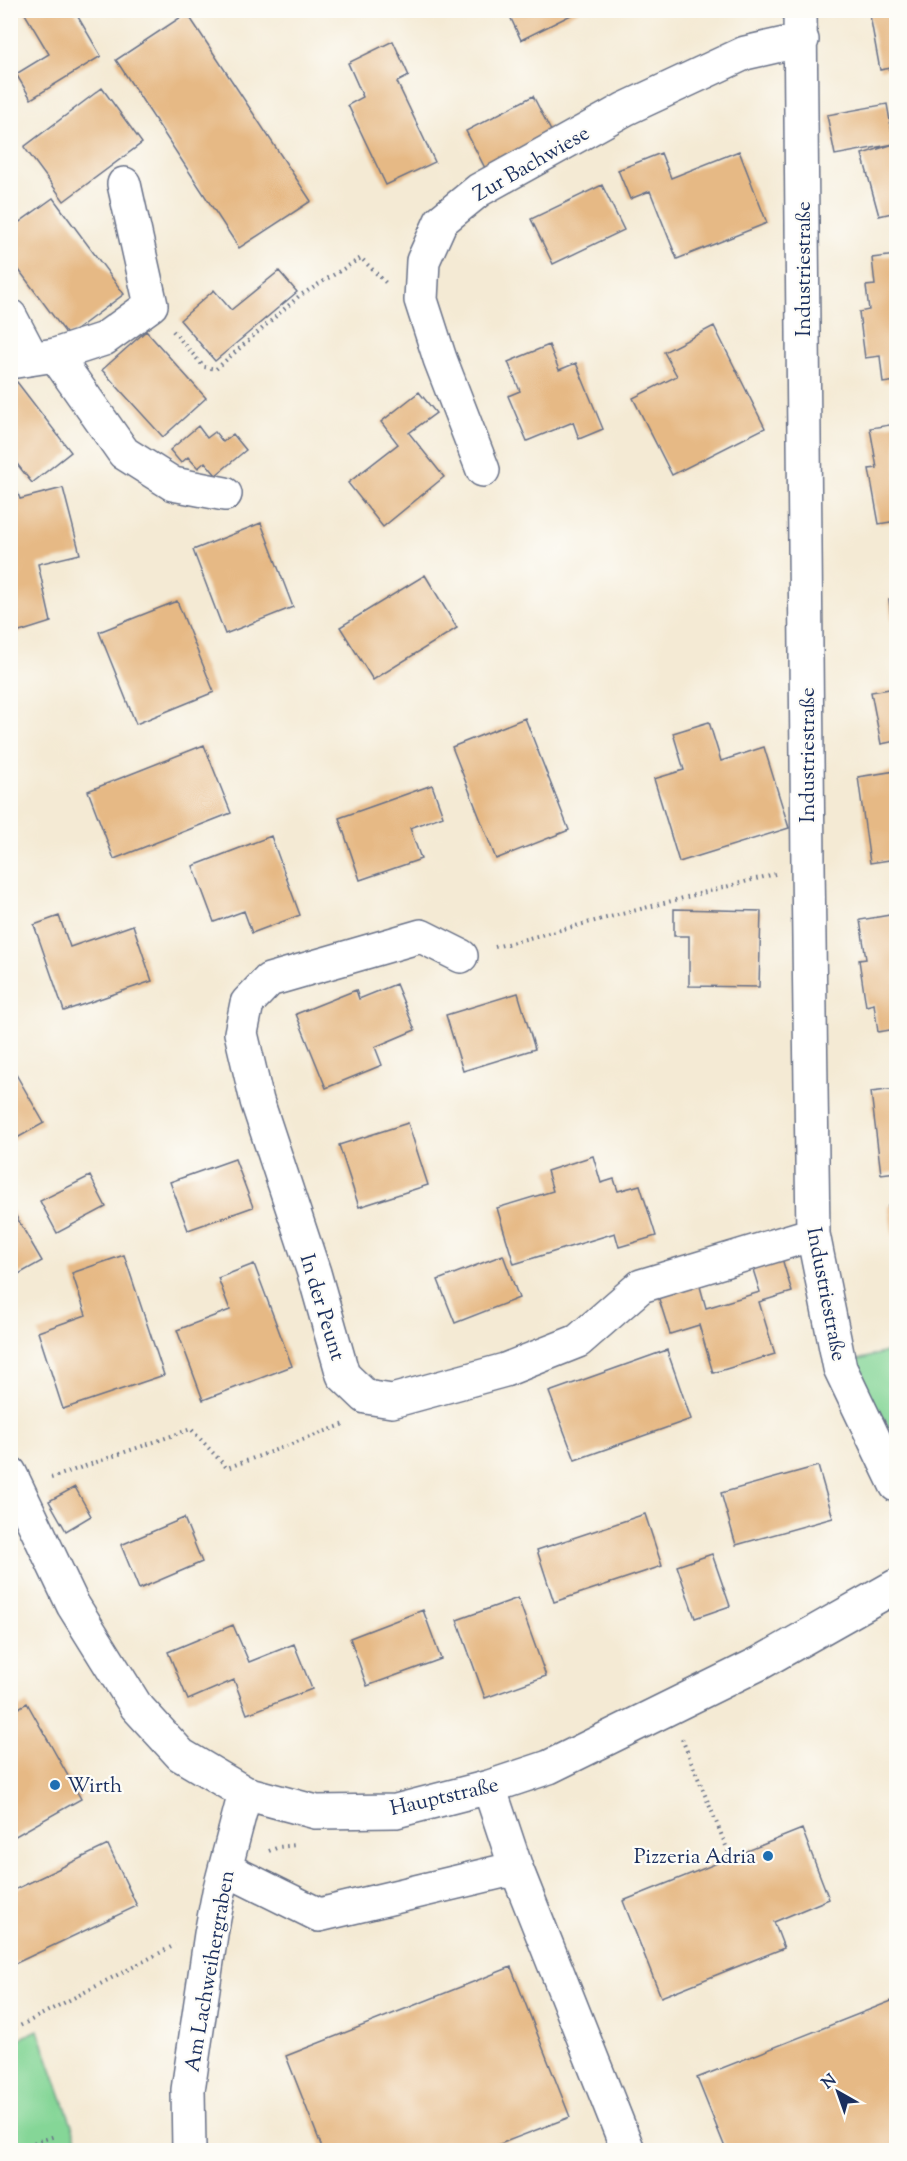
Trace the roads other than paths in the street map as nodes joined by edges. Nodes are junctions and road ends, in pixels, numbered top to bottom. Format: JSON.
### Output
{"nodes":[{"id":1,"x":801,"y":25,"type":"edge"},
{"id":2,"x":124,"y":184,"type":"dead end"},
{"id":3,"x":10,"y":316,"type":"edge"},
{"id":4,"x":33,"y":358,"type":"edge"},
{"id":5,"x":483,"y":470,"type":"dead end"},
{"id":6,"x":225,"y":494,"type":"dead end"},
{"id":7,"x":461,"y":956,"type":"road end"},
{"id":8,"x":813,"y":1234,"type":"junction"},
{"id":9,"x":15,"y":1481,"type":"edge"},
{"id":10,"x":897,"y":1485,"type":"edge"},
{"id":11,"x":897,"y":1586,"type":"edge"},
{"id":12,"x":489,"y":1787,"type":"junction"},
{"id":13,"x":245,"y":1793,"type":"junction"},
{"id":14,"x":516,"y":1868,"type":"junction"},
{"id":15,"x":226,"y":1869,"type":"junction"},
{"id":16,"x":189,"y":2151,"type":"edge"},
{"id":17,"x":628,"y":2151,"type":"edge"}],
"edges":[{"from":1,"to":5,"type":"street","name":"Zur Bachwiese"},
{"from":1,"to":8,"type":"street","name":"Industriestraße"},
{"from":2,"to":4,"type":"street"},
{"from":3,"to":4,"type":"street"},
{"from":4,"to":6,"type":"street"},
{"from":7,"to":8,"type":"street","name":"In der Peunt"},
{"from":8,"to":10,"type":"street","name":"Industriestraße"},
{"from":9,"to":13,"type":"street","name":"Hauptstraße"},
{"from":11,"to":12,"type":"street","name":"Hauptstraße"},
{"from":12,"to":13,"type":"street","name":"Hauptstraße"},
{"from":12,"to":14,"type":"street"},
{"from":13,"to":15,"type":"street","name":"Am Lachweihergraben"},
{"from":14,"to":15,"type":"street"},
{"from":14,"to":17,"type":"street"},
{"from":15,"to":16,"type":"street","name":"Am Lachweihergraben"}]}
